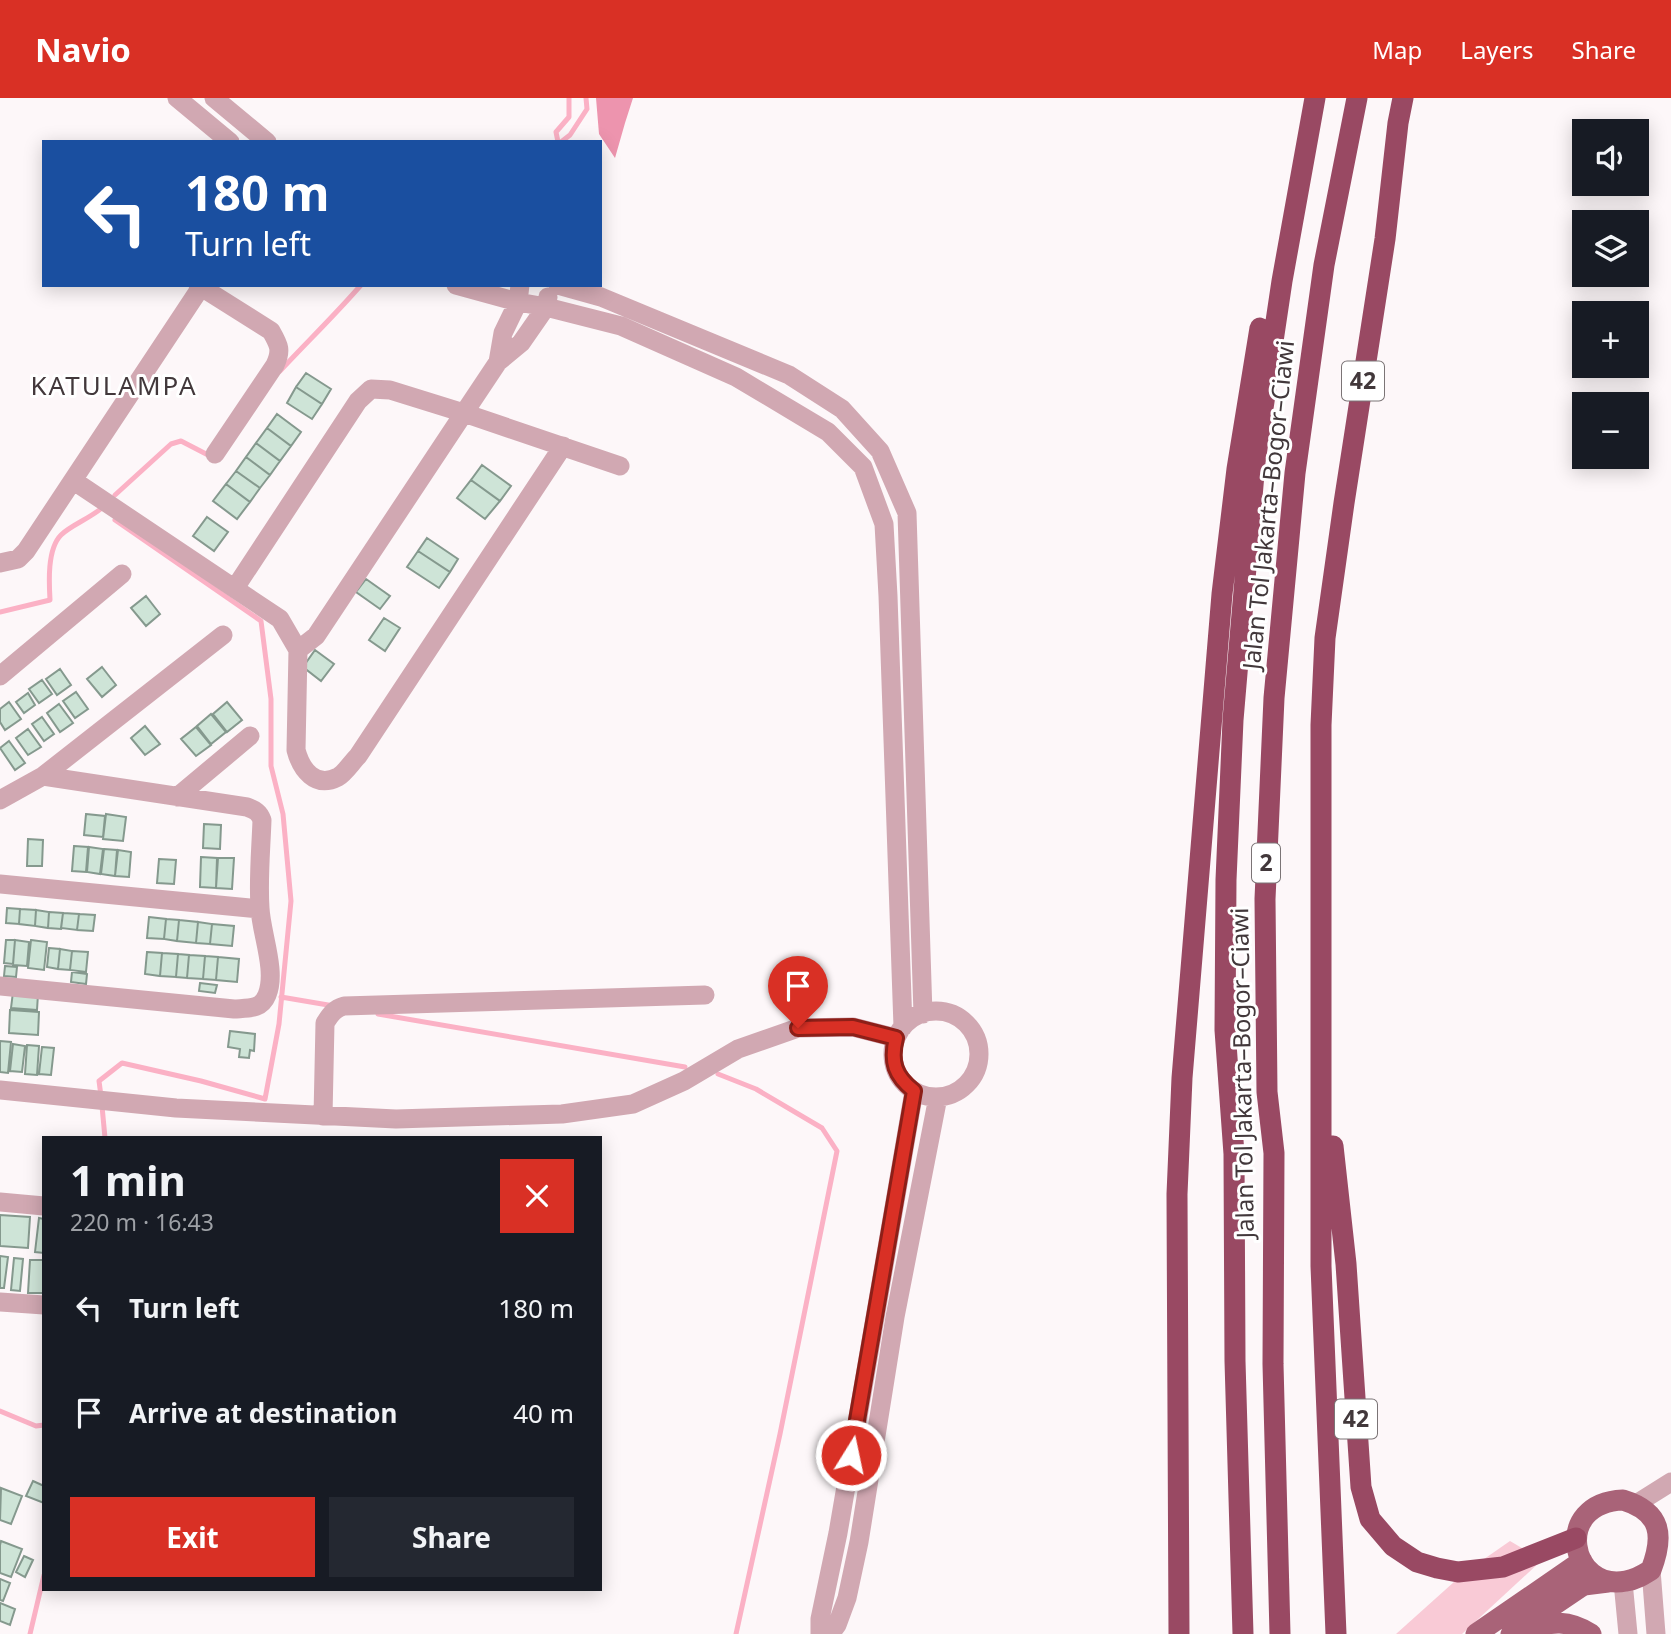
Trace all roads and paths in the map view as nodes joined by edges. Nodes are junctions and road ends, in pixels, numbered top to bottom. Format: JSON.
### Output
{"nodes":[{"id":1,"x":177,"y":98,"type":"edge"},
{"id":2,"x":214,"y":98,"type":"edge"},
{"id":3,"x":1315,"y":98,"type":"edge"},
{"id":4,"x":1357,"y":98,"type":"edge"},
{"id":5,"x":1403,"y":98,"type":"edge"},
{"id":6,"x":1310,"y":120,"type":"junction"},
{"id":7,"x":228,"y":140,"type":"edge"},
{"id":8,"x":265,"y":140,"type":"edge"},
{"id":9,"x":199,"y":287,"type":"edge"},
{"id":10,"x":202,"y":287,"type":"edge"},
{"id":11,"x":470,"y":287,"type":"edge"},
{"id":12,"x":550,"y":287,"type":"edge"},
{"id":13,"x":565,"y":287,"type":"edge"},
{"id":14,"x":519,"y":294,"type":"edge"},
{"id":15,"x":546,"y":307,"type":"junction"},
{"id":16,"x":498,"y":362,"type":"junction"},
{"id":17,"x":464,"y":413,"type":"junction"},
{"id":18,"x":564,"y":446,"type":"junction"},
{"id":19,"x":215,"y":454,"type":"dead end"},
{"id":20,"x":620,"y":466,"type":"dead end"},
{"id":21,"x":74,"y":481,"type":"junction"},
{"id":22,"x":0,"y":563,"type":"edge"},
{"id":23,"x":122,"y":575,"type":"dead end"},
{"id":24,"x":235,"y":588,"type":"junction"},
{"id":25,"x":888,"y":596,"type":"junction"},
{"id":26,"x":910,"y":596,"type":"junction"},
{"id":27,"x":223,"y":635,"type":"dead end"},
{"id":28,"x":298,"y":650,"type":"junction"},
{"id":29,"x":0,"y":676,"type":"edge"},
{"id":30,"x":250,"y":736,"type":"dead end"},
{"id":31,"x":43,"y":776,"type":"junction"},
{"id":32,"x":177,"y":797,"type":"junction"},
{"id":33,"x":0,"y":800,"type":"edge"},
{"id":34,"x":0,"y":884,"type":"edge"},
{"id":35,"x":260,"y":909,"type":"junction"},
{"id":36,"x":0,"y":986,"type":"edge"},
{"id":37,"x":705,"y":995,"type":"dead end"},
{"id":38,"x":923,"y":1013,"type":"junction"},
{"id":39,"x":900,"y":1032,"type":"junction"},
{"id":40,"x":1321,"y":1089,"type":"junction"},
{"id":41,"x":0,"y":1090,"type":"edge"},
{"id":42,"x":914,"y":1091,"type":"junction"},
{"id":43,"x":938,"y":1097,"type":"junction"},
{"id":44,"x":323,"y":1116,"type":"junction"},
{"id":45,"x":0,"y":1202,"type":"edge"},
{"id":46,"x":42,"y":1206,"type":"edge"},
{"id":47,"x":0,"y":1301,"type":"edge"},
{"id":48,"x":42,"y":1306,"type":"edge"},
{"id":49,"x":1671,"y":1482,"type":"edge"},
{"id":50,"x":1636,"y":1504,"type":"junction"},
{"id":51,"x":1576,"y":1538,"type":"junction"},
{"id":52,"x":1582,"y":1561,"type":"junction"},
{"id":53,"x":1651,"y":1570,"type":"junction"},
{"id":54,"x":1616,"y":1582,"type":"junction"},
{"id":55,"x":1513,"y":1633,"type":"edge"},
{"id":56,"x":820,"y":1634,"type":"edge"},
{"id":57,"x":830,"y":1634,"type":"edge"},
{"id":58,"x":1179,"y":1634,"type":"edge"},
{"id":59,"x":1243,"y":1634,"type":"edge"},
{"id":60,"x":1280,"y":1634,"type":"edge"},
{"id":61,"x":1336,"y":1634,"type":"edge"},
{"id":62,"x":1476,"y":1634,"type":"edge"},
{"id":63,"x":1591,"y":1634,"type":"edge"},
{"id":64,"x":1628,"y":1634,"type":"edge"},
{"id":65,"x":1656,"y":1634,"type":"edge"}],
"edges":[{"from":1,"to":7,"type":"street"},
{"from":2,"to":8,"type":"street"},
{"from":3,"to":6,"type":"highway","name":"Jalan Tol Jakarta–Bogor–Ciawi","number":"2"},
{"from":4,"to":60,"type":"highway","name":"Jalan Tol Jakarta–Bogor–Ciawi","number":"2"},
{"from":5,"to":40,"type":"highway","number":"42"},
{"from":6,"to":58,"type":"highway"},
{"from":6,"to":59,"type":"highway","name":"Jalan Tol Jakarta–Bogor–Ciawi","number":"2"},
{"from":9,"to":21,"type":"street"},
{"from":10,"to":19,"type":"street"},
{"from":11,"to":14,"type":"street"},
{"from":12,"to":15,"type":"street"},
{"from":13,"to":26,"type":"street"},
{"from":14,"to":15,"type":"street"},
{"from":14,"to":16,"type":"street"},
{"from":15,"to":16,"type":"street"},
{"from":15,"to":25,"type":"street"},
{"from":16,"to":17,"type":"street"},
{"from":17,"to":18,"type":"street"},
{"from":17,"to":24,"type":"street"},
{"from":17,"to":28,"type":"street"},
{"from":18,"to":20,"type":"street"},
{"from":18,"to":28,"type":"street"},
{"from":21,"to":22,"type":"street"},
{"from":21,"to":24,"type":"street"},
{"from":23,"to":29,"type":"street"},
{"from":24,"to":28,"type":"street"},
{"from":25,"to":26,"type":"street"},
{"from":25,"to":39,"type":"street"},
{"from":26,"to":38,"type":"street"},
{"from":27,"to":31,"type":"street"},
{"from":30,"to":32,"type":"street"},
{"from":31,"to":32,"type":"street"},
{"from":31,"to":33,"type":"street"},
{"from":32,"to":35,"type":"street"},
{"from":34,"to":35,"type":"street"},
{"from":35,"to":36,"type":"street"},
{"from":37,"to":44,"type":"street"},
{"from":38,"to":39,"type":"street"},
{"from":38,"to":43,"type":"street"},
{"from":39,"to":42,"type":"street"},
{"from":39,"to":44,"type":"street"},
{"from":40,"to":51,"type":"highway","number":"42"},
{"from":40,"to":61,"type":"highway","number":"42"},
{"from":41,"to":44,"type":"street"},
{"from":42,"to":43,"type":"street"},
{"from":42,"to":56,"type":"street"},
{"from":43,"to":57,"type":"street"},
{"from":45,"to":46,"type":"street"},
{"from":47,"to":48,"type":"street"},
{"from":49,"to":50,"type":"street"},
{"from":50,"to":51,"type":"main road"},
{"from":50,"to":53,"type":"main road"},
{"from":51,"to":52,"type":"main road"},
{"from":52,"to":54,"type":"main road"},
{"from":52,"to":62,"type":"main road"},
{"from":53,"to":54,"type":"main road"},
{"from":53,"to":65,"type":"street"},
{"from":54,"to":55,"type":"main road"},
{"from":54,"to":64,"type":"street"},
{"from":55,"to":63,"type":"main road"}]}
